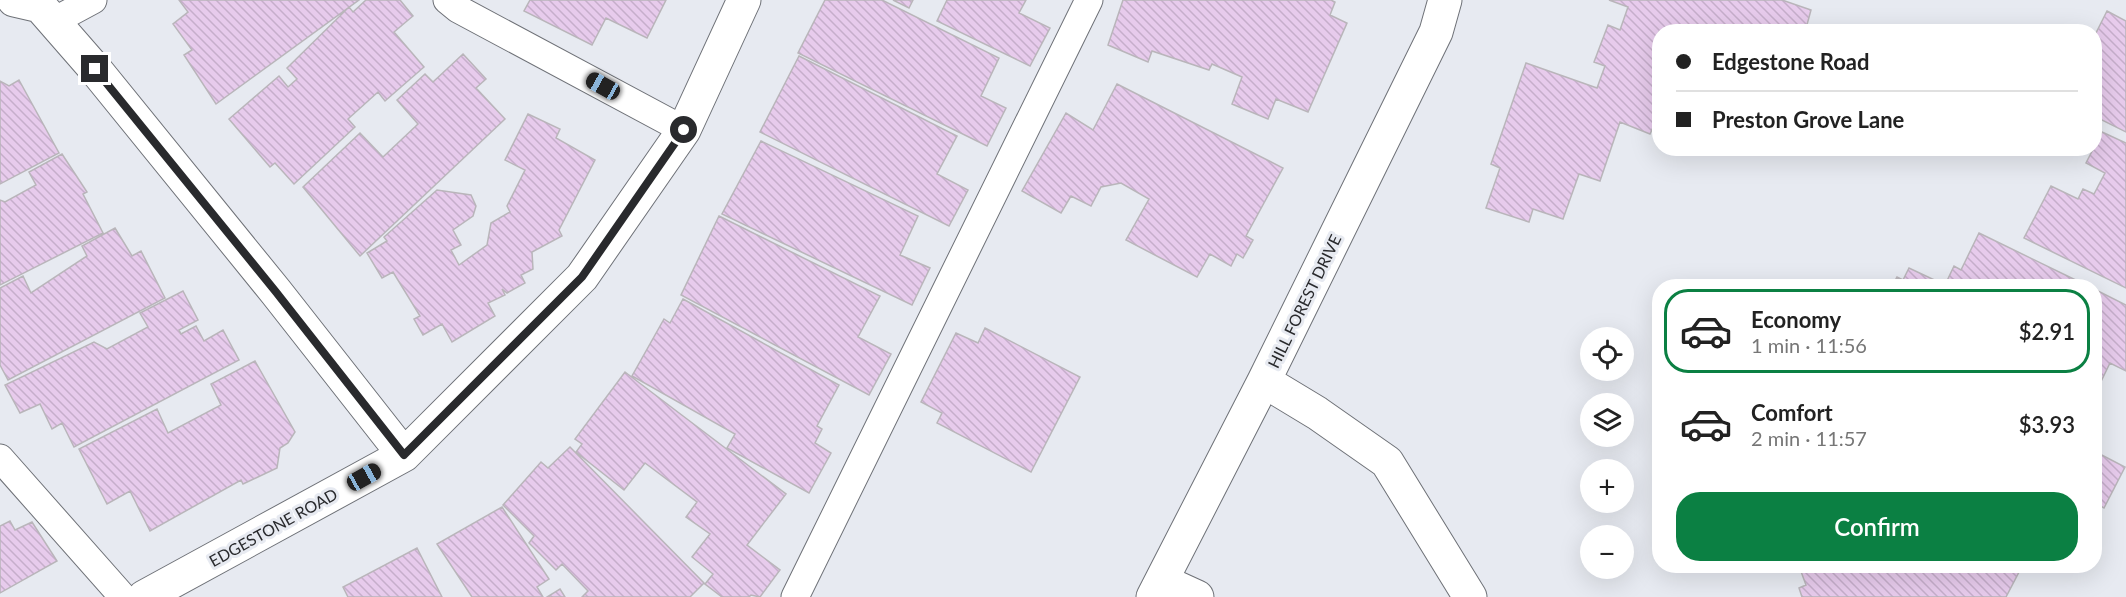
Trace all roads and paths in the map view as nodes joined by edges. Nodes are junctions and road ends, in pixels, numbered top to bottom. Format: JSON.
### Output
{"nodes":[{"id":1,"x":14,"y":0,"type":"edge"},
{"id":2,"x":93,"y":0,"type":"edge"},
{"id":3,"x":447,"y":0,"type":"edge"},
{"id":4,"x":744,"y":0,"type":"edge"},
{"id":5,"x":1089,"y":0,"type":"edge"},
{"id":6,"x":1445,"y":0,"type":"edge"},
{"id":7,"x":54,"y":21,"type":"junction"},
{"id":8,"x":684,"y":130,"type":"junction"},
{"id":9,"x":1264,"y":381,"type":"junction"},
{"id":10,"x":404,"y":455,"type":"junction"},
{"id":11,"x":0,"y":458,"type":"edge"},
{"id":12,"x":1157,"y":589,"type":"edge"},
{"id":13,"x":123,"y":597,"type":"edge"},
{"id":14,"x":144,"y":597,"type":"edge"},
{"id":15,"x":795,"y":597,"type":"edge"},
{"id":16,"x":1197,"y":597,"type":"edge"},
{"id":17,"x":1470,"y":597,"type":"edge"}],
"edges":[{"from":1,"to":7,"type":"street"},
{"from":2,"to":7,"type":"lane"},
{"from":3,"to":8,"type":"lane"},
{"from":4,"to":8,"type":"street","name":"EDGESTONE ROAD"},
{"from":5,"to":15,"type":"lane"},
{"from":6,"to":9,"type":"street","name":"HILL FOREST DRIVE"},
{"from":7,"to":10,"type":"street"},
{"from":8,"to":10,"type":"street","name":"EDGESTONE ROAD"},
{"from":9,"to":12,"type":"street","name":"HILL FOREST DRIVE"},
{"from":9,"to":17,"type":"street"},
{"from":10,"to":14,"type":"street","name":"EDGESTONE ROAD"},
{"from":11,"to":13,"type":"lane"},
{"from":12,"to":16,"type":"street"}]}
